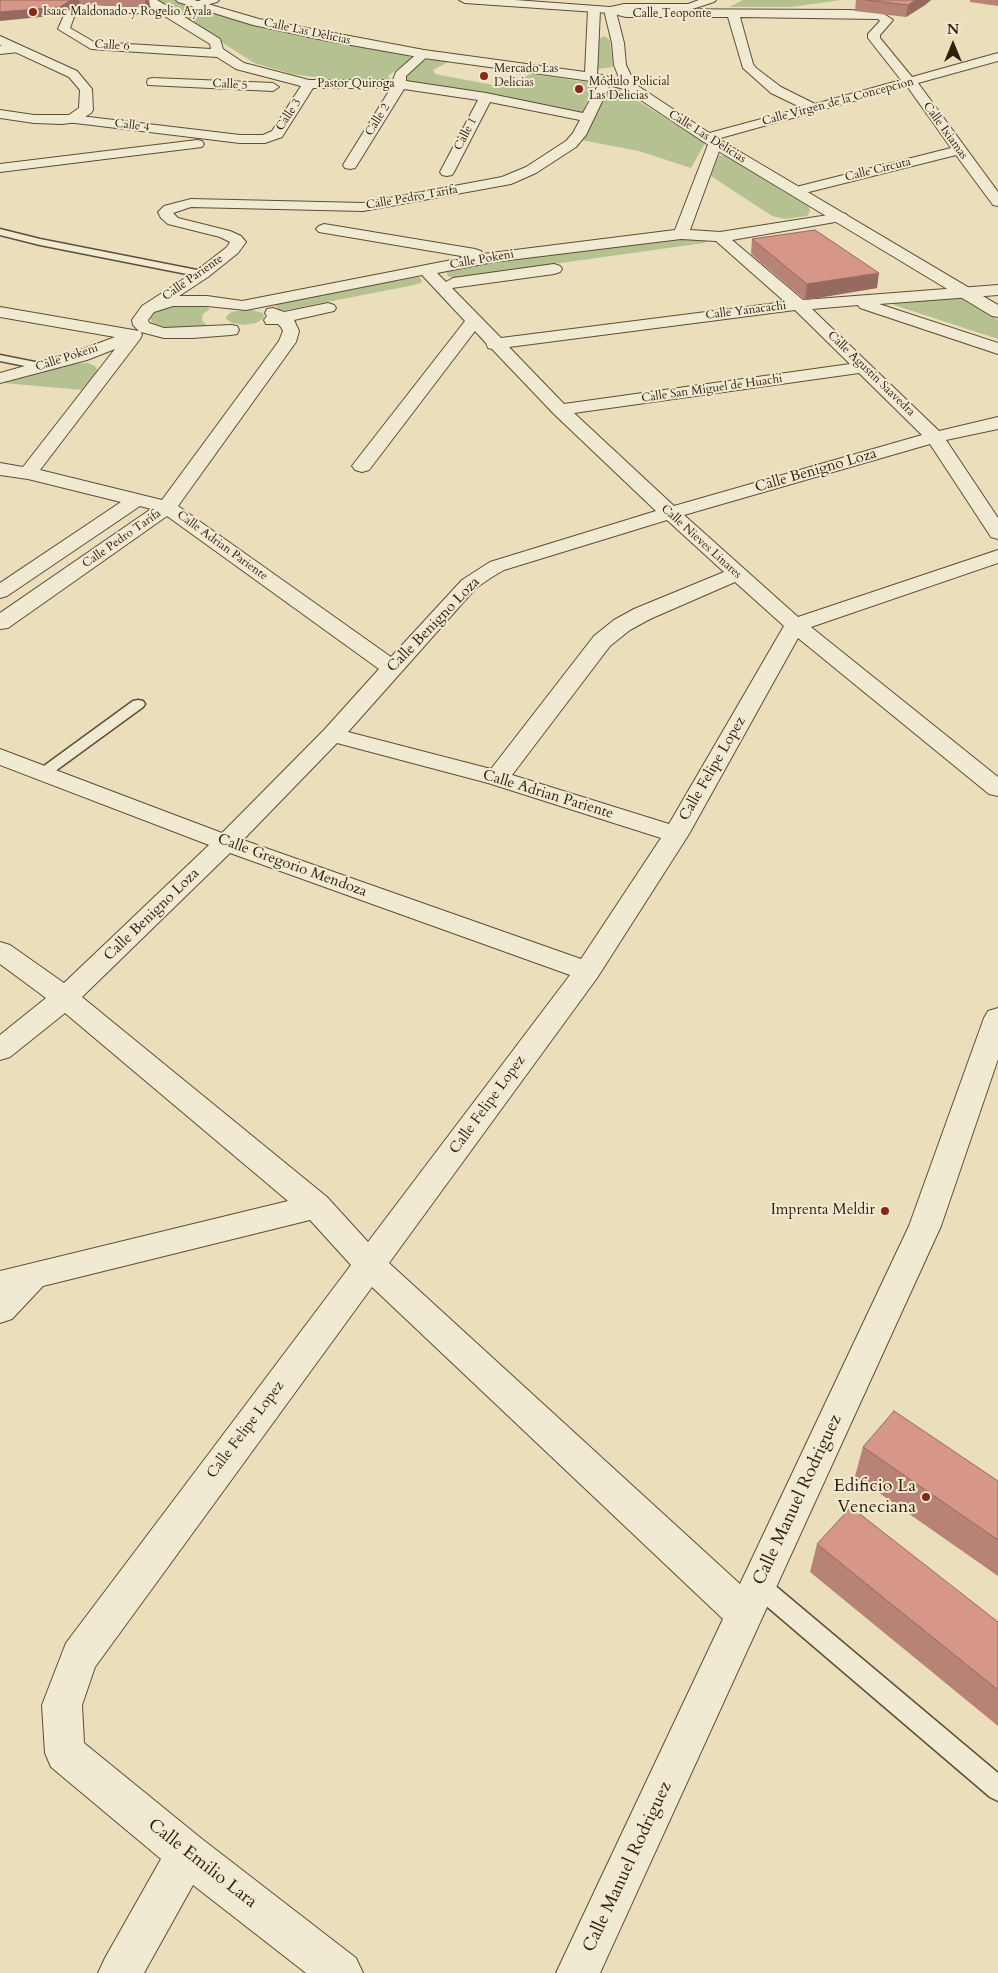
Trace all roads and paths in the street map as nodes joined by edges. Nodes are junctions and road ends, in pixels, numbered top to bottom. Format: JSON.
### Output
{"nodes":[{"id":1,"x":149,"y":0,"type":"edge"},
{"id":2,"x":182,"y":0,"type":"edge"},
{"id":3,"x":213,"y":0,"type":"edge"},
{"id":4,"x":465,"y":0,"type":"edge"},
{"id":5,"x":641,"y":0,"type":"edge"},
{"id":6,"x":710,"y":0,"type":"edge"},
{"id":7,"x":480,"y":1,"type":"edge"},
{"id":8,"x":196,"y":5,"type":"junction"},
{"id":9,"x":624,"y":6,"type":"junction"},
{"id":10,"x":594,"y":10,"type":"junction"},
{"id":11,"x":610,"y":10,"type":"junction"},
{"id":12,"x":166,"y":12,"type":"junction"},
{"id":13,"x":733,"y":14,"type":"junction"},
{"id":14,"x":880,"y":16,"type":"joint"},
{"id":15,"x":0,"y":40,"type":"edge"},
{"id":16,"x":15,"y":49,"type":"junction"},
{"id":17,"x":0,"y":50,"type":"edge"},
{"id":18,"x":220,"y":52,"type":"junction"},
{"id":19,"x":424,"y":54,"type":"junction"},
{"id":20,"x":998,"y":56,"type":"edge"},
{"id":21,"x":596,"y":78,"type":"junction"},
{"id":22,"x":153,"y":82,"type":"dead end"},
{"id":23,"x":910,"y":82,"type":"junction"},
{"id":24,"x":399,"y":84,"type":"junction"},
{"id":25,"x":308,"y":86,"type":"junction"},
{"id":26,"x":629,"y":86,"type":"junction"},
{"id":27,"x":486,"y":97,"type":"junction"},
{"id":28,"x":812,"y":108,"type":"junction"},
{"id":29,"x":0,"y":114,"type":"edge"},
{"id":30,"x":588,"y":118,"type":"junction"},
{"id":31,"x":72,"y":119,"type":"junction"},
{"id":32,"x":240,"y":139,"type":"junction"},
{"id":33,"x":265,"y":139,"type":"joint"},
{"id":34,"x":711,"y":140,"type":"junction"},
{"id":35,"x":958,"y":150,"type":"junction"},
{"id":36,"x":350,"y":165,"type":"dead end"},
{"id":37,"x":0,"y":168,"type":"edge"},
{"id":38,"x":447,"y":172,"type":"dead end"},
{"id":39,"x":797,"y":191,"type":"junction"},
{"id":40,"x":998,"y":202,"type":"edge"},
{"id":41,"x":169,"y":209,"type":"joint"},
{"id":42,"x":841,"y":217,"type":"junction"},
{"id":43,"x":324,"y":229,"type":"dead end"},
{"id":44,"x":0,"y":232,"type":"edge"},
{"id":45,"x":681,"y":234,"type":"junction"},
{"id":46,"x":720,"y":237,"type":"junction"},
{"id":47,"x":690,"y":250,"type":"dead end"},
{"id":48,"x":493,"y":258,"type":"junction"},
{"id":49,"x":566,"y":267,"type":"dead end"},
{"id":50,"x":197,"y":277,"type":"junction"},
{"id":51,"x":429,"y":281,"type":"junction"},
{"id":52,"x":998,"y":290,"type":"edge"},
{"id":53,"x":964,"y":293,"type":"junction"},
{"id":54,"x":206,"y":301,"type":"junction"},
{"id":55,"x":853,"y":301,"type":"junction"},
{"id":56,"x":347,"y":304,"type":"dead end"},
{"id":57,"x":241,"y":305,"type":"junction"},
{"id":58,"x":799,"y":305,"type":"junction"},
{"id":59,"x":148,"y":309,"type":"junction"},
{"id":60,"x":0,"y":312,"type":"edge"},
{"id":61,"x":998,"y":312,"type":"edge"},
{"id":62,"x":276,"y":317,"type":"junction"},
{"id":63,"x":474,"y":321,"type":"junction"},
{"id":64,"x":245,"y":329,"type":"junction"},
{"id":65,"x":140,"y":332,"type":"junction"},
{"id":66,"x":494,"y":344,"type":"junction"},
{"id":67,"x":998,"y":349,"type":"edge"},
{"id":68,"x":0,"y":358,"type":"edge"},
{"id":69,"x":45,"y":366,"type":"junction"},
{"id":70,"x":864,"y":367,"type":"junction"},
{"id":71,"x":0,"y":378,"type":"edge"},
{"id":72,"x":560,"y":410,"type":"junction"},
{"id":73,"x":998,"y":423,"type":"edge"},
{"id":74,"x":935,"y":437,"type":"junction"},
{"id":75,"x":362,"y":466,"type":"dead end"},
{"id":76,"x":0,"y":469,"type":"edge"},
{"id":77,"x":28,"y":473,"type":"junction"},
{"id":78,"x":138,"y":499,"type":"junction"},
{"id":79,"x":168,"y":507,"type":"junction"},
{"id":80,"x":670,"y":513,"type":"junction"},
{"id":81,"x":998,"y":533,"type":"edge"},
{"id":82,"x":998,"y":556,"type":"edge"},
{"id":83,"x":737,"y":574,"type":"junction"},
{"id":84,"x":0,"y":592,"type":"edge"},
{"id":85,"x":0,"y":624,"type":"edge"},
{"id":86,"x":795,"y":625,"type":"junction"},
{"id":87,"x":392,"y":668,"type":"junction"},
{"id":88,"x":138,"y":704,"type":"dead end"},
{"id":89,"x":332,"y":735,"type":"junction"},
{"id":90,"x":0,"y":756,"type":"edge"},
{"id":91,"x":42,"y":774,"type":"junction"},
{"id":92,"x":496,"y":778,"type":"junction"},
{"id":93,"x":998,"y":789,"type":"edge"},
{"id":94,"x":676,"y":834,"type":"junction"},
{"id":95,"x":226,"y":843,"type":"junction"},
{"id":96,"x":0,"y":950,"type":"edge"},
{"id":97,"x":587,"y":971,"type":"junction"},
{"id":98,"x":65,"y":998,"type":"junction"},
{"id":99,"x":998,"y":1018,"type":"edge"},
{"id":100,"x":0,"y":1050,"type":"edge"},
{"id":101,"x":316,"y":1206,"type":"junction"},
{"id":102,"x":370,"y":1265,"type":"junction"},
{"id":103,"x":34,"y":1275,"type":"junction"},
{"id":104,"x":0,"y":1284,"type":"edge"},
{"id":105,"x":0,"y":1309,"type":"edge"},
{"id":106,"x":751,"y":1600,"type":"junction"},
{"id":107,"x":65,"y":1753,"type":"joint"},
{"id":108,"x":998,"y":1789,"type":"edge"},
{"id":109,"x":187,"y":1854,"type":"junction"},
{"id":110,"x":120,"y":1973,"type":"edge"},
{"id":111,"x":341,"y":1973,"type":"edge"},
{"id":112,"x":578,"y":1973,"type":"edge"}],
"edges":[{"from":1,"to":12,"type":"street","name":"Pastor Quiroga"},
{"from":2,"to":8,"type":"street","name":"Calle Las Delicias"},
{"from":3,"to":8,"type":"street"},
{"from":4,"to":7,"type":"street","name":"Calle Teoponte"},
{"from":5,"to":9,"type":"street"},
{"from":6,"to":9,"type":"street"},
{"from":7,"to":10,"type":"street","name":"Calle Teoponte"},
{"from":8,"to":19,"type":"street","name":"Calle Las Delicias"},
{"from":9,"to":11,"type":"street"},
{"from":10,"to":11,"type":"street","name":"Calle Teoponte"},
{"from":10,"to":21,"type":"street","name":"Calle Pedro Tarifa"},
{"from":11,"to":13,"type":"street","name":"Calle Teoponte"},
{"from":11,"to":26,"type":"street"},
{"from":12,"to":18,"type":"street","name":"Pastor Quiroga"},
{"from":12,"to":18,"type":"street","name":"Calle 6"},
{"from":13,"to":14,"type":"street","name":"Calle Teoponte"},
{"from":13,"to":28,"type":"street"},
{"from":14,"to":23,"type":"street","name":"Calle Ixiamas"},
{"from":15,"to":16,"type":"street"},
{"from":16,"to":17,"type":"street"},
{"from":16,"to":31,"type":"street"},
{"from":18,"to":25,"type":"street","name":"Pastor Quiroga"},
{"from":19,"to":21,"type":"street","name":"Calle Las Delicias"},
{"from":19,"to":24,"type":"street","name":"Calle 2"},
{"from":20,"to":23,"type":"street","name":"Calle Virgen de la Concepcion"},
{"from":21,"to":26,"type":"street","name":"Calle Las Delicias"},
{"from":21,"to":30,"type":"street","name":"Calle Pedro Tarifa"},
{"from":22,"to":25,"type":"street","name":"Calle 5"},
{"from":23,"to":28,"type":"street","name":"Calle Virgen de la Concepcion"},
{"from":23,"to":35,"type":"street","name":"Calle Ixiamas"},
{"from":24,"to":25,"type":"street","name":"Pastor Quiroga"},
{"from":24,"to":27,"type":"street","name":"Pastor Quiroga"},
{"from":24,"to":36,"type":"street","name":"Calle 2"},
{"from":25,"to":33,"type":"street","name":"Calle 3"},
{"from":26,"to":34,"type":"street","name":"Calle Las Delicias"},
{"from":27,"to":30,"type":"street","name":"Pastor Quiroga"},
{"from":27,"to":38,"type":"street","name":"Calle 1"},
{"from":28,"to":34,"type":"street","name":"Calle Virgen de la Concepcion"},
{"from":29,"to":31,"type":"street","name":"Calle 4"},
{"from":30,"to":41,"type":"street","name":"Calle Pedro Tarifa"},
{"from":31,"to":32,"type":"street","name":"Calle 4"},
{"from":32,"to":33,"type":"street","name":"Calle 4"},
{"from":32,"to":37,"type":"street"},
{"from":34,"to":39,"type":"street","name":"Calle Las Delicias"},
{"from":34,"to":45,"type":"street"},
{"from":35,"to":39,"type":"street","name":"Calle Circuta"},
{"from":35,"to":40,"type":"street","name":"Calle Ixiamas"},
{"from":39,"to":42,"type":"street","name":"Calle Las Delicias"},
{"from":41,"to":50,"type":"street","name":"Calle Pariente"},
{"from":42,"to":46,"type":"street","name":"Calle Pokeni"},
{"from":42,"to":53,"type":"street","name":"Calle Las Delicias"},
{"from":43,"to":48,"type":"street"},
{"from":44,"to":50,"type":"lane"},
{"from":45,"to":46,"type":"street","name":"Calle Pokeni"},
{"from":45,"to":48,"type":"street","name":"Calle Pokeni"},
{"from":46,"to":47,"type":"street","name":"Calle Pokeni"},
{"from":46,"to":58,"type":"street","name":"Calle Agustin Saavedra"},
{"from":48,"to":51,"type":"street","name":"Calle Pokeni"},
{"from":49,"to":51,"type":"street","name":"Calle Pokeni"},
{"from":50,"to":54,"type":"street"},
{"from":50,"to":59,"type":"street","name":"Calle Pariente"},
{"from":51,"to":57,"type":"street","name":"Calle Pokeni"},
{"from":51,"to":63,"type":"street","name":"Calle Nieves Linares"},
{"from":52,"to":53,"type":"street","name":"Calle Yanacachi"},
{"from":53,"to":55,"type":"street","name":"Calle Yanacachi"},
{"from":53,"to":61,"type":"street","name":"Calle Las Delicias"},
{"from":54,"to":57,"type":"street"},
{"from":54,"to":59,"type":"street"},
{"from":55,"to":58,"type":"street","name":"Calle Yanacachi"},
{"from":55,"to":67,"type":"street"},
{"from":56,"to":62,"type":"street"},
{"from":57,"to":62,"type":"street"},
{"from":57,"to":64,"type":"street"},
{"from":58,"to":66,"type":"street","name":"Calle Yanacachi"},
{"from":58,"to":70,"type":"street","name":"Calle Agustin Saavedra"},
{"from":59,"to":65,"type":"street"},
{"from":60,"to":65,"type":"street"},
{"from":62,"to":64,"type":"street"},
{"from":62,"to":79,"type":"street","name":"Calle Pedro Tarifa"},
{"from":63,"to":66,"type":"street","name":"Calle Nieves Linares"},
{"from":63,"to":75,"type":"street"},
{"from":64,"to":65,"type":"street"},
{"from":65,"to":69,"type":"street","name":"Calle Pokeni"},
{"from":65,"to":77,"type":"street"},
{"from":66,"to":72,"type":"street","name":"Calle Nieves Linares"},
{"from":68,"to":69,"type":"lane"},
{"from":69,"to":71,"type":"street","name":"Calle Pokeni"},
{"from":70,"to":72,"type":"street","name":"Calle San Miguel de Huachi"},
{"from":70,"to":74,"type":"street","name":"Calle Agustin Saavedra"},
{"from":72,"to":80,"type":"street","name":"Calle Nieves Linares"},
{"from":73,"to":74,"type":"street","name":"Calle Benigno Loza"},
{"from":74,"to":80,"type":"street","name":"Calle Benigno Loza"},
{"from":74,"to":81,"type":"street","name":"Calle Agustin Saavedra"},
{"from":76,"to":77,"type":"street","name":"Calle Adrian Pariente"},
{"from":77,"to":78,"type":"street","name":"Calle Adrian Pariente"},
{"from":78,"to":79,"type":"street","name":"Calle Adrian Pariente"},
{"from":78,"to":84,"type":"street"},
{"from":79,"to":85,"type":"street","name":"Calle Pedro Tarifa"},
{"from":79,"to":87,"type":"street","name":"Calle Adrian Pariente"},
{"from":80,"to":83,"type":"street","name":"Calle Nieves Linares"},
{"from":80,"to":87,"type":"street","name":"Calle Benigno Loza"},
{"from":82,"to":86,"type":"street"},
{"from":83,"to":86,"type":"street","name":"Calle Nieves Linares"},
{"from":83,"to":92,"type":"street"},
{"from":86,"to":93,"type":"street","name":"Calle Nieves Linares"},
{"from":86,"to":94,"type":"street","name":"Calle Felipe Lopez"},
{"from":87,"to":89,"type":"street","name":"Calle Benigno Loza"},
{"from":88,"to":91,"type":"lane"},
{"from":89,"to":92,"type":"street","name":"Calle Adrian Pariente"},
{"from":89,"to":95,"type":"street","name":"Calle Benigno Loza"},
{"from":90,"to":91,"type":"street","name":"Calle Gregorio Mendoza"},
{"from":91,"to":95,"type":"street","name":"Calle Gregorio Mendoza"},
{"from":92,"to":94,"type":"street","name":"Calle Adrian Pariente"},
{"from":94,"to":97,"type":"street","name":"Calle Felipe Lopez"},
{"from":95,"to":97,"type":"street","name":"Calle Gregorio Mendoza"},
{"from":95,"to":98,"type":"street","name":"Calle Benigno Loza"},
{"from":96,"to":98,"type":"street"},
{"from":97,"to":102,"type":"street","name":"Calle Felipe Lopez"},
{"from":98,"to":100,"type":"street","name":"Calle Benigno Loza"},
{"from":98,"to":101,"type":"street"},
{"from":99,"to":106,"type":"street","name":"Calle Manuel Rodriguez"},
{"from":101,"to":102,"type":"street"},
{"from":101,"to":103,"type":"street"},
{"from":102,"to":106,"type":"street"},
{"from":102,"to":107,"type":"street","name":"Calle Felipe Lopez"},
{"from":103,"to":104,"type":"street"},
{"from":103,"to":105,"type":"street"},
{"from":106,"to":108,"type":"lane"},
{"from":106,"to":112,"type":"street","name":"Calle Manuel Rodriguez"},
{"from":107,"to":109,"type":"street","name":"Calle Emilio Lara"},
{"from":109,"to":110,"type":"street"},
{"from":109,"to":111,"type":"street","name":"Calle Emilio Lara"}]}
